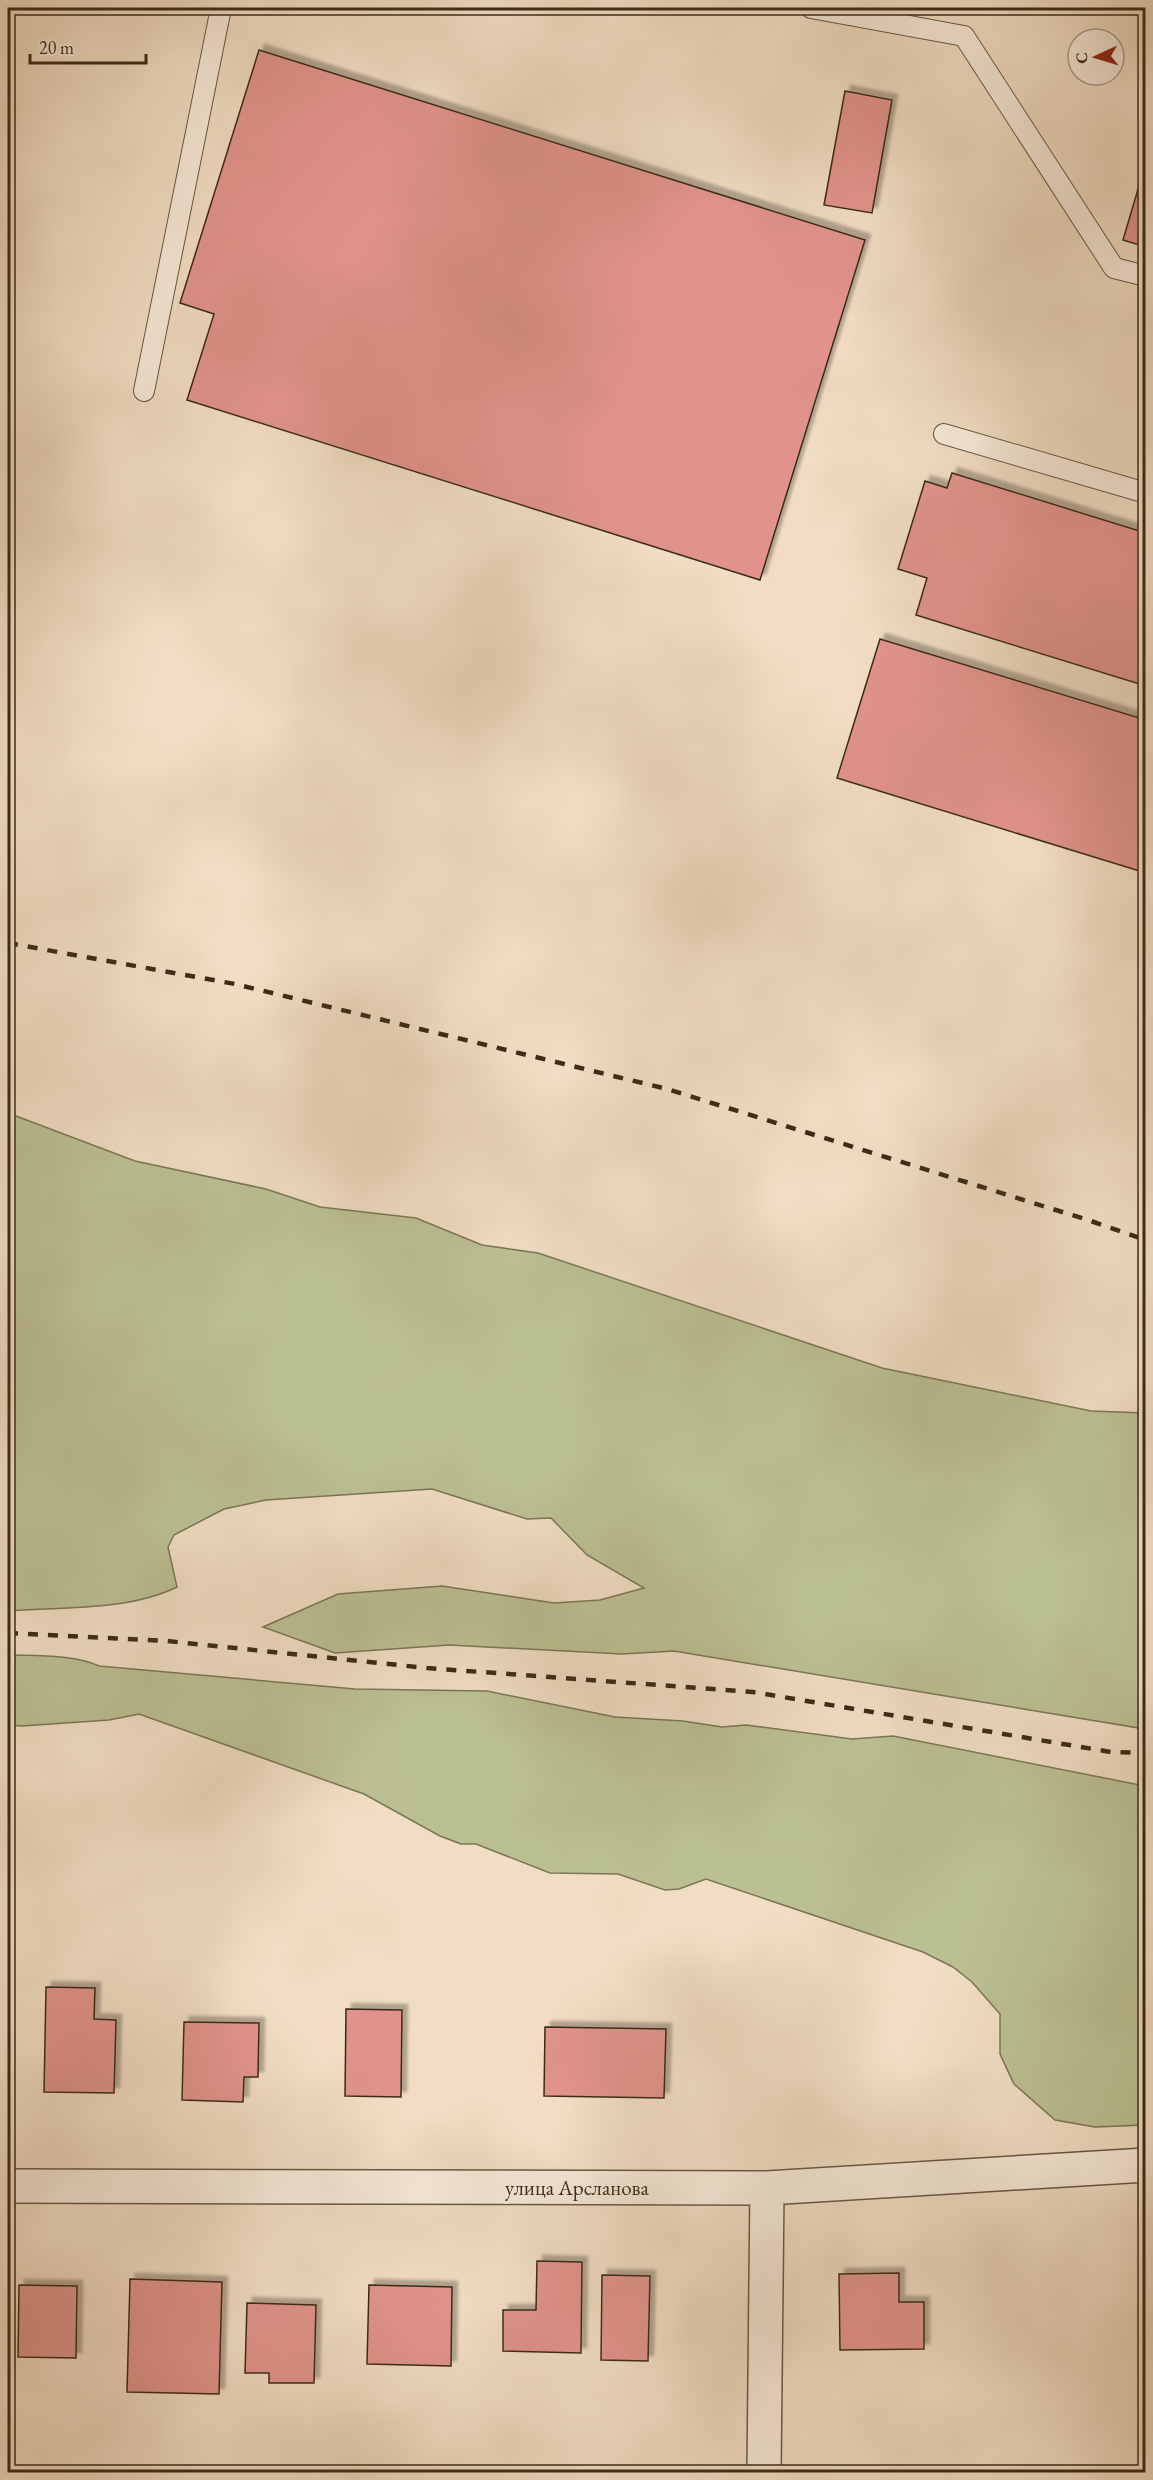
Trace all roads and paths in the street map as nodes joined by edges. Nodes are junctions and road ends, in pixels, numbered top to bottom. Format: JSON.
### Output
{"nodes":[{"id":1,"x":221,"y":8,"type":"edge"},
{"id":2,"x":811,"y":8,"type":"edge"},
{"id":3,"x":1146,"y":276,"type":"edge"},
{"id":4,"x":144,"y":392,"type":"dead end"},
{"id":5,"x":944,"y":434,"type":"dead end"},
{"id":6,"x":1146,"y":493,"type":"edge"},
{"id":7,"x":1146,"y":2165,"type":"edge"},
{"id":8,"x":8,"y":2186,"type":"edge"},
{"id":9,"x":767,"y":2188,"type":"junction"},
{"id":10,"x":764,"y":2472,"type":"edge"}],
"edges":[{"from":1,"to":4,"type":"lane"},
{"from":2,"to":3,"type":"lane"},
{"from":5,"to":6,"type":"lane"},
{"from":7,"to":9,"type":"street","name":"улица Арсланова"},
{"from":8,"to":9,"type":"street","name":"улица Арсланова"},
{"from":9,"to":10,"type":"street"}]}
